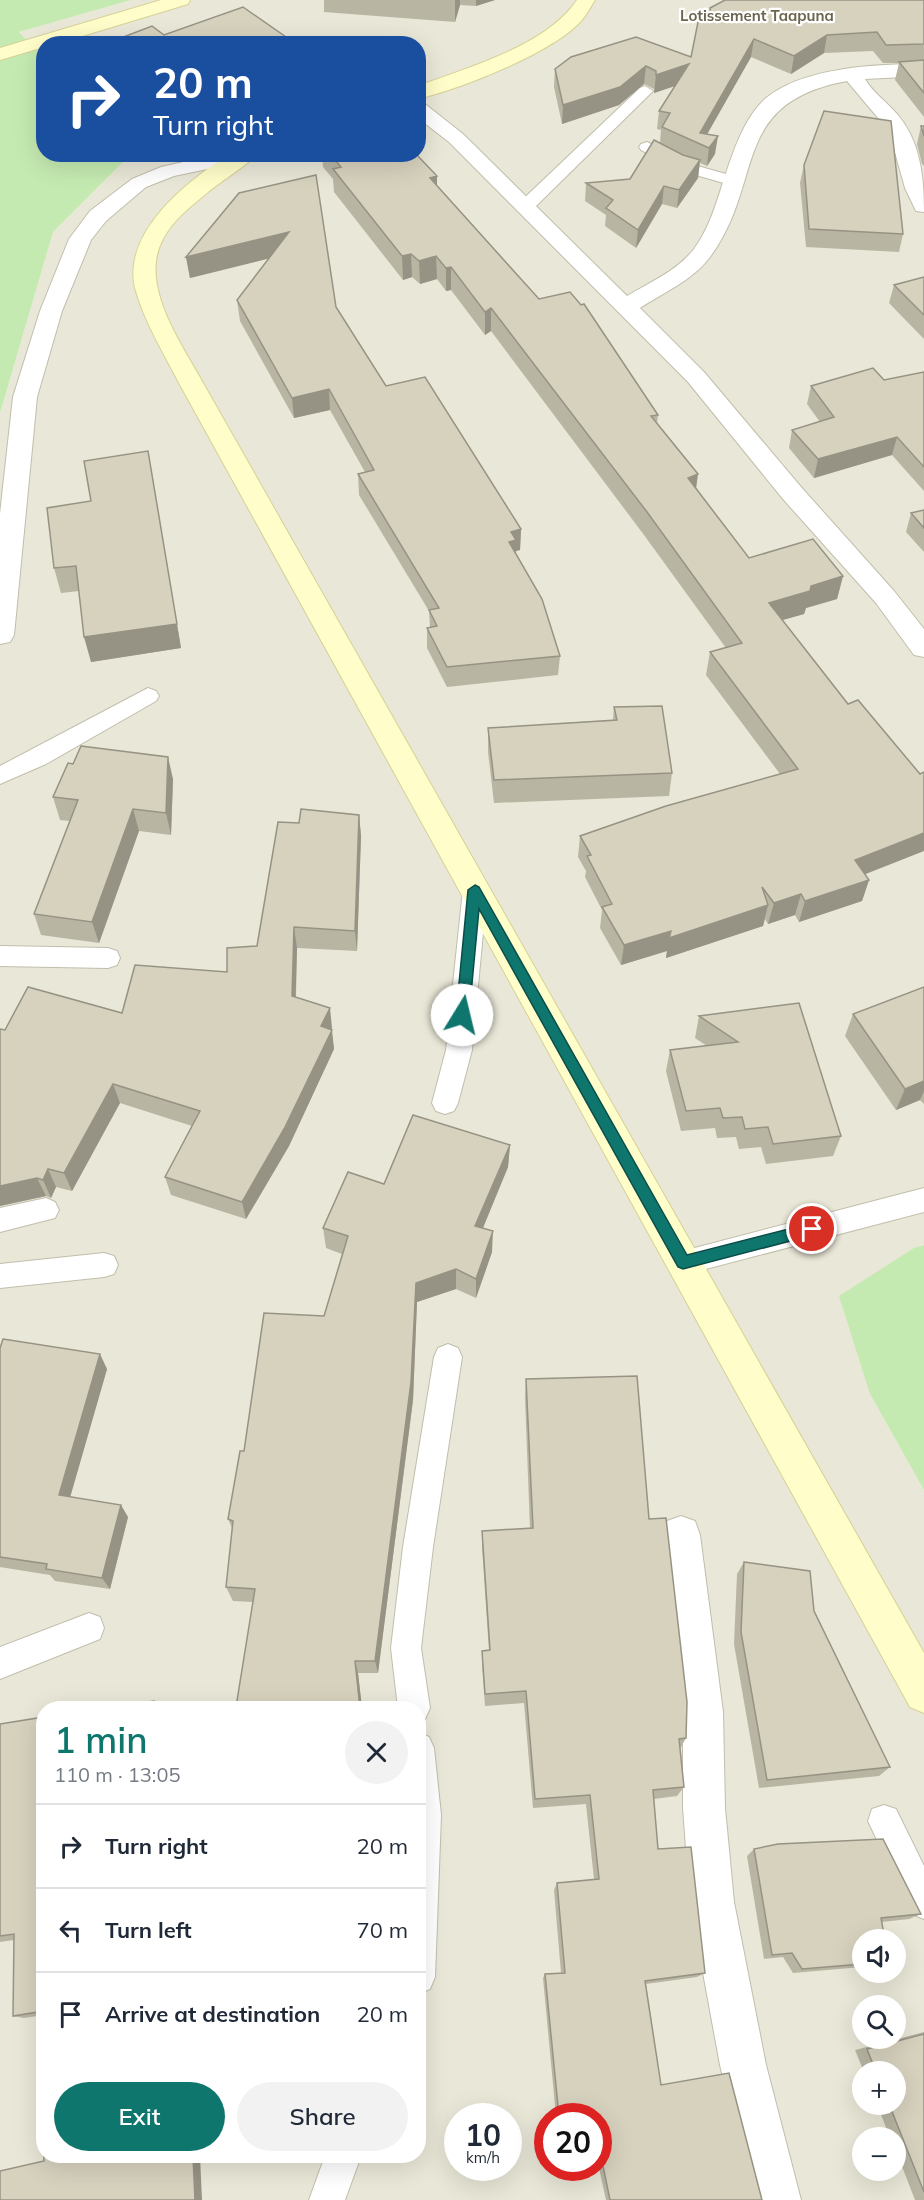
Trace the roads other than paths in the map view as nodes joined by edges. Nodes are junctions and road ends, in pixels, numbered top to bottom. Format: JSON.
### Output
{"nodes":[{"id":1,"x":181,"y":0,"type":"edge"},
{"id":2,"x":586,"y":0,"type":"edge"},
{"id":3,"x":60,"y":36,"type":"edge"},
{"id":4,"x":36,"y":43,"type":"edge"},
{"id":5,"x":0,"y":54,"type":"edge"},
{"id":6,"x":924,"y":70,"type":"edge"},
{"id":7,"x":853,"y":74,"type":"junction"},
{"id":8,"x":426,"y":90,"type":"edge"},
{"id":9,"x":645,"y":92,"type":"dead end"},
{"id":10,"x":426,"y":114,"type":"edge"},
{"id":11,"x":647,"y":147,"type":"edge"},
{"id":12,"x":211,"y":162,"type":"edge"},
{"id":13,"x":236,"y":162,"type":"edge"},
{"id":14,"x":735,"y":182,"type":"junction"},
{"id":15,"x":924,"y":206,"type":"edge"},
{"id":16,"x":525,"y":207,"type":"junction"},
{"id":17,"x":627,"y":306,"type":"junction"},
{"id":18,"x":0,"y":634,"type":"edge"},
{"id":19,"x":924,"y":648,"type":"edge"},
{"id":20,"x":148,"y":696,"type":"dead end"},
{"id":21,"x":0,"y":776,"type":"edge"},
{"id":22,"x":475,"y":890,"type":"junction"},
{"id":23,"x":0,"y":956,"type":"edge"},
{"id":24,"x":108,"y":958,"type":"dead end"},
{"id":25,"x":445,"y":1103,"type":"dead end"},
{"id":26,"x":924,"y":1200,"type":"edge"},
{"id":27,"x":46,"y":1210,"type":"dead end"},
{"id":28,"x":0,"y":1220,"type":"edge"},
{"id":29,"x":683,"y":1263,"type":"junction"},
{"id":30,"x":104,"y":1265,"type":"dead end"},
{"id":31,"x":0,"y":1276,"type":"edge"},
{"id":32,"x":448,"y":1357,"type":"dead end"},
{"id":33,"x":681,"y":1535,"type":"dead end"},
{"id":34,"x":89,"y":1628,"type":"dead end"},
{"id":35,"x":0,"y":1663,"type":"edge"},
{"id":36,"x":924,"y":1694,"type":"edge"},
{"id":37,"x":413,"y":1701,"type":"edge"},
{"id":38,"x":884,"y":1821,"type":"dead end"},
{"id":39,"x":924,"y":1902,"type":"edge"},
{"id":40,"x":340,"y":2163,"type":"edge"},
{"id":41,"x":327,"y":2200,"type":"edge"},
{"id":42,"x":777,"y":2200,"type":"edge"}],
"edges":[{"from":1,"to":3,"type":"main road"},
{"from":2,"to":8,"type":"main road"},
{"from":4,"to":5,"type":"main road"},
{"from":6,"to":7,"type":"street"},
{"from":7,"to":14,"type":"street"},
{"from":7,"to":15,"type":"street"},
{"from":9,"to":16,"type":"lane"},
{"from":10,"to":16,"type":"street"},
{"from":11,"to":14,"type":"lane"},
{"from":12,"to":18,"type":"street"},
{"from":13,"to":22,"type":"main road"},
{"from":14,"to":17,"type":"street"},
{"from":16,"to":17,"type":"street"},
{"from":17,"to":19,"type":"street"},
{"from":20,"to":21,"type":"lane"},
{"from":22,"to":25,"type":"lane"},
{"from":22,"to":29,"type":"main road"},
{"from":23,"to":24,"type":"lane"},
{"from":26,"to":29,"type":"lane"},
{"from":27,"to":28,"type":"lane"},
{"from":29,"to":36,"type":"main road"},
{"from":30,"to":31,"type":"lane"},
{"from":32,"to":37,"type":"lane"},
{"from":33,"to":42,"type":"street"},
{"from":34,"to":35,"type":"lane"},
{"from":38,"to":39,"type":"lane"},
{"from":40,"to":41,"type":"lane"}]}
